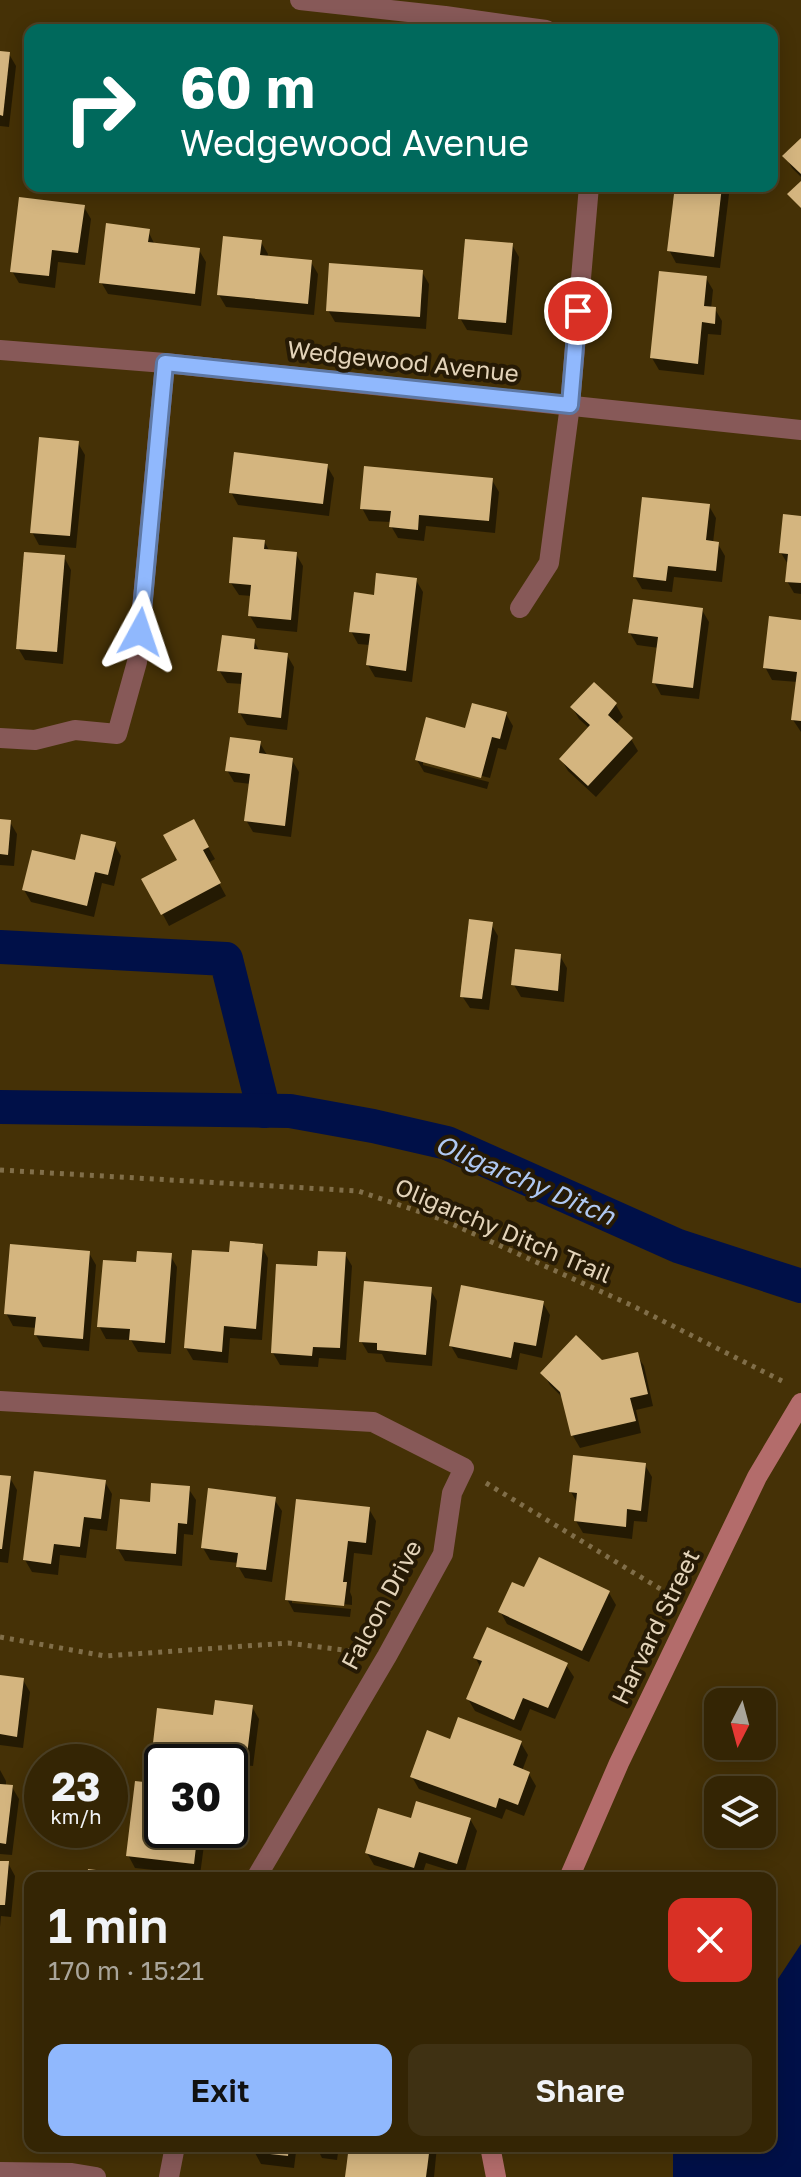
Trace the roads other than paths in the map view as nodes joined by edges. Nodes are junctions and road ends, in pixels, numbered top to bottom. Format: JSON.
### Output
{"nodes":[{"id":1,"x":300,"y":0,"type":"edge"},
{"id":2,"x":503,"y":24,"type":"edge"},
{"id":3,"x":588,"y":192,"type":"edge"},
{"id":4,"x":0,"y":350,"type":"edge"},
{"id":5,"x":165,"y":363,"type":"junction"},
{"id":6,"x":570,"y":405,"type":"junction"},
{"id":7,"x":801,"y":430,"type":"edge"},
{"id":8,"x":520,"y":608,"type":"dead end"},
{"id":9,"x":0,"y":738,"type":"edge"},
{"id":10,"x":0,"y":1401,"type":"edge"},
{"id":11,"x":798,"y":1415,"type":"edge"},
{"id":12,"x":260,"y":1872,"type":"edge"},
{"id":13,"x":572,"y":1872,"type":"edge"},
{"id":14,"x":174,"y":2152,"type":"edge"},
{"id":15,"x":491,"y":2152,"type":"edge"},
{"id":16,"x":0,"y":2172,"type":"edge"},
{"id":17,"x":96,"y":2177,"type":"edge"},
{"id":18,"x":169,"y":2177,"type":"edge"},
{"id":19,"x":496,"y":2177,"type":"edge"}],
"edges":[{"from":1,"to":2,"type":"street"},
{"from":3,"to":6,"type":"street"},
{"from":4,"to":5,"type":"street","name":"Wedgewood Avenue"},
{"from":5,"to":6,"type":"street","name":"Wedgewood Avenue"},
{"from":5,"to":9,"type":"street"},
{"from":6,"to":7,"type":"street","name":"Wedgewood Avenue"},
{"from":6,"to":8,"type":"street"},
{"from":10,"to":12,"type":"street","name":"Falcon Drive"},
{"from":11,"to":13,"type":"street","name":"Harvard Street"},
{"from":14,"to":18,"type":"street"},
{"from":15,"to":19,"type":"street"},
{"from":16,"to":17,"type":"street"}]}
